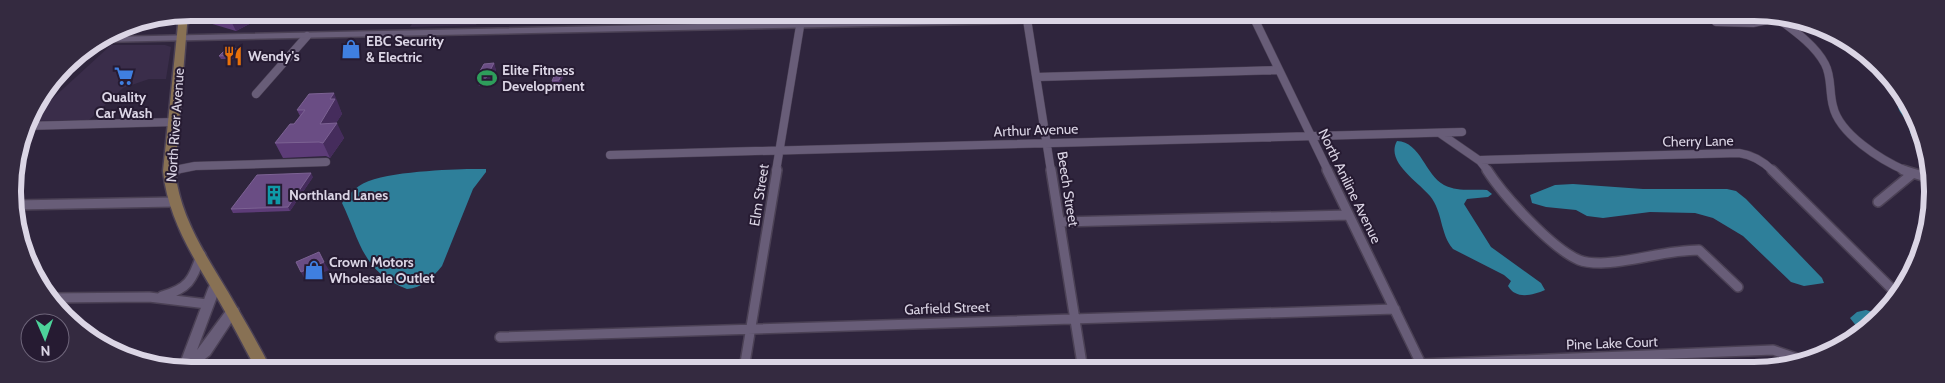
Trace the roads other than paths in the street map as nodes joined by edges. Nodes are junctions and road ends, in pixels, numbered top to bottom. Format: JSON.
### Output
{"nodes":[{"id":1,"x":926,"y":21,"type":"edge"},
{"id":2,"x":1028,"y":21,"type":"edge"},
{"id":3,"x":1255,"y":21,"type":"edge"},
{"id":4,"x":1757,"y":21,"type":"edge"},
{"id":5,"x":183,"y":22,"type":"edge"},
{"id":6,"x":1716,"y":22,"type":"dead end"},
{"id":7,"x":1784,"y":25,"type":"edge"},
{"id":8,"x":800,"y":26,"type":"junction"},
{"id":9,"x":307,"y":36,"type":"junction"},
{"id":10,"x":181,"y":39,"type":"junction"},
{"id":11,"x":114,"y":40,"type":"edge"},
{"id":12,"x":1278,"y":70,"type":"junction"},
{"id":13,"x":1037,"y":77,"type":"junction"},
{"id":14,"x":256,"y":94,"type":"dead end"},
{"id":15,"x":174,"y":122,"type":"junction"},
{"id":16,"x":34,"y":126,"type":"edge"},
{"id":17,"x":1439,"y":132,"type":"junction"},
{"id":18,"x":1462,"y":132,"type":"dead end"},
{"id":19,"x":1310,"y":136,"type":"junction"},
{"id":20,"x":1047,"y":143,"type":"junction"},
{"id":21,"x":780,"y":150,"type":"junction"},
{"id":22,"x":610,"y":155,"type":"dead end"},
{"id":23,"x":1481,"y":160,"type":"junction"},
{"id":24,"x":326,"y":162,"type":"dead end"},
{"id":25,"x":170,"y":171,"type":"junction"},
{"id":26,"x":1912,"y":174,"type":"junction"},
{"id":27,"x":1923,"y":177,"type":"edge"},
{"id":28,"x":173,"y":202,"type":"junction"},
{"id":29,"x":1878,"y":202,"type":"dead end"},
{"id":30,"x":22,"y":205,"type":"edge"},
{"id":31,"x":1349,"y":215,"type":"junction"},
{"id":32,"x":1060,"y":222,"type":"junction"},
{"id":33,"x":201,"y":255,"type":"junction"},
{"id":34,"x":216,"y":283,"type":"junction"},
{"id":35,"x":1738,"y":287,"type":"dead end"},
{"id":36,"x":1891,"y":288,"type":"dead end"},
{"id":37,"x":59,"y":298,"type":"edge"},
{"id":38,"x":147,"y":298,"type":"junction"},
{"id":39,"x":207,"y":304,"type":"junction"},
{"id":40,"x":1395,"y":308,"type":"junction"},
{"id":41,"x":232,"y":311,"type":"junction"},
{"id":42,"x":1074,"y":318,"type":"junction"},
{"id":43,"x":751,"y":328,"type":"junction"},
{"id":44,"x":500,"y":337,"type":"dead end"},
{"id":45,"x":1793,"y":357,"type":"edge"},
{"id":46,"x":1082,"y":361,"type":"edge"},
{"id":47,"x":1420,"y":361,"type":"edge"},
{"id":48,"x":1544,"y":361,"type":"edge"},
{"id":49,"x":186,"y":362,"type":"edge"},
{"id":50,"x":191,"y":362,"type":"edge"},
{"id":51,"x":260,"y":362,"type":"edge"},
{"id":52,"x":745,"y":362,"type":"edge"}],
"edges":[{"from":1,"to":8,"type":"street"},
{"from":2,"to":13,"type":"street","name":"Beech Street"},
{"from":3,"to":12,"type":"street","name":"North Aniline Avenue"},
{"from":4,"to":6,"type":"street"},
{"from":5,"to":10,"type":"main road","name":"North River Avenue"},
{"from":7,"to":26,"type":"street"},
{"from":8,"to":9,"type":"street"},
{"from":8,"to":21,"type":"street","name":"Elm Street"},
{"from":9,"to":10,"type":"street"},
{"from":9,"to":14,"type":"street"},
{"from":10,"to":11,"type":"street"},
{"from":10,"to":15,"type":"main road","name":"North River Avenue"},
{"from":12,"to":13,"type":"street"},
{"from":12,"to":19,"type":"street","name":"North Aniline Avenue"},
{"from":13,"to":20,"type":"street","name":"Beech Street"},
{"from":15,"to":16,"type":"street"},
{"from":15,"to":25,"type":"main road","name":"North River Avenue"},
{"from":17,"to":18,"type":"street","name":"Arthur Avenue"},
{"from":17,"to":19,"type":"street","name":"Arthur Avenue"},
{"from":17,"to":23,"type":"street"},
{"from":19,"to":20,"type":"street","name":"Arthur Avenue"},
{"from":19,"to":31,"type":"street","name":"North Aniline Avenue"},
{"from":20,"to":21,"type":"street","name":"Arthur Avenue"},
{"from":20,"to":32,"type":"street","name":"Beech Street"},
{"from":21,"to":22,"type":"street","name":"Arthur Avenue"},
{"from":21,"to":43,"type":"street","name":"Elm Street"},
{"from":23,"to":35,"type":"street"},
{"from":23,"to":36,"type":"street","name":"Cherry Lane"},
{"from":24,"to":25,"type":"street"},
{"from":25,"to":28,"type":"main road","name":"North River Avenue"},
{"from":26,"to":27,"type":"street"},
{"from":26,"to":29,"type":"street"},
{"from":28,"to":30,"type":"street"},
{"from":28,"to":33,"type":"main road","name":"North River Avenue"},
{"from":31,"to":32,"type":"street"},
{"from":31,"to":40,"type":"street","name":"North Aniline Avenue"},
{"from":32,"to":42,"type":"street","name":"Beech Street"},
{"from":33,"to":34,"type":"main road","name":"North River Avenue"},
{"from":33,"to":38,"type":"street"},
{"from":34,"to":39,"type":"street"},
{"from":34,"to":41,"type":"main road","name":"North River Avenue"},
{"from":37,"to":38,"type":"street"},
{"from":38,"to":39,"type":"street"},
{"from":39,"to":49,"type":"street"},
{"from":40,"to":42,"type":"street","name":"Garfield Street"},
{"from":40,"to":47,"type":"street","name":"North Aniline Avenue"},
{"from":41,"to":50,"type":"street"},
{"from":41,"to":51,"type":"main road","name":"North River Avenue"},
{"from":42,"to":43,"type":"street","name":"Garfield Street"},
{"from":42,"to":46,"type":"street","name":"Beech Street"},
{"from":43,"to":44,"type":"street","name":"Garfield Street"},
{"from":43,"to":52,"type":"street","name":"Elm Street"},
{"from":45,"to":48,"type":"street","name":"Pine Lake Court"}]}
